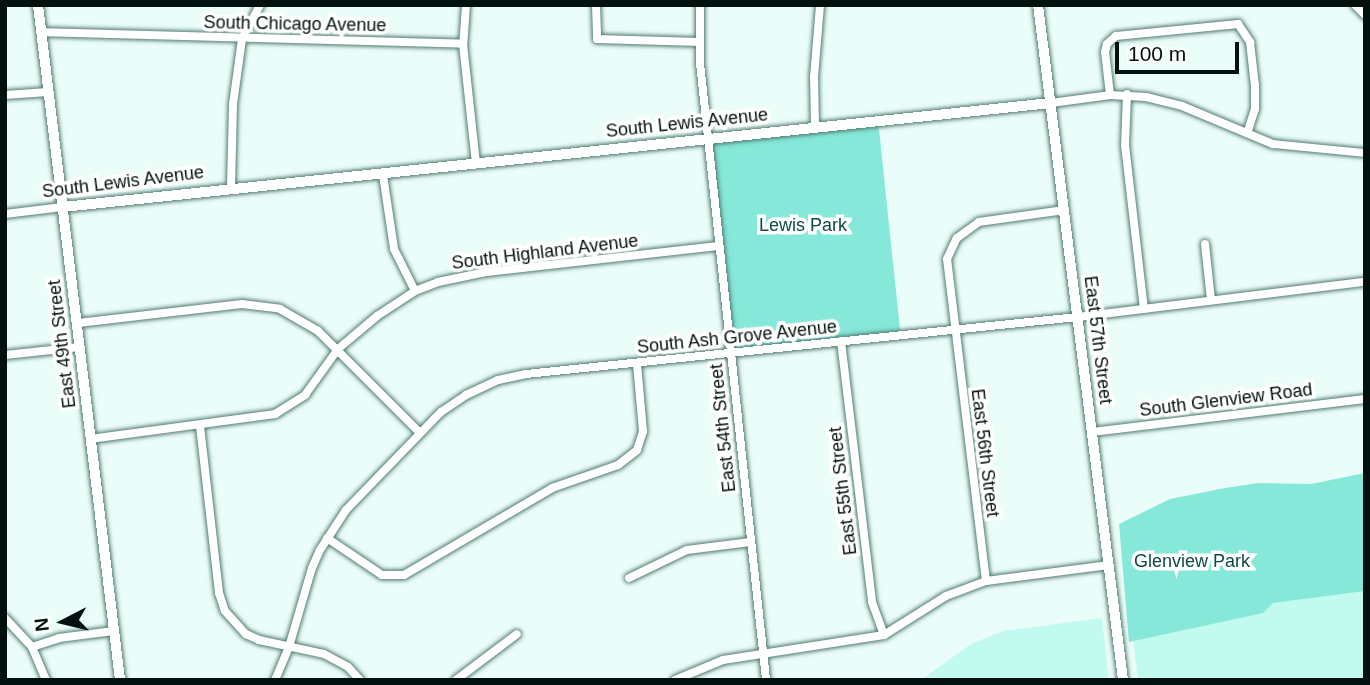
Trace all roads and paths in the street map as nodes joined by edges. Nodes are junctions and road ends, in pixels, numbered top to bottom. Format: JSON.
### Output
{"nodes":[{"id":1,"x":38,"y":5,"type":"edge"},
{"id":2,"x":260,"y":5,"type":"edge"},
{"id":3,"x":466,"y":5,"type":"edge"},
{"id":4,"x":596,"y":5,"type":"edge"},
{"id":5,"x":700,"y":5,"type":"edge"},
{"id":6,"x":820,"y":5,"type":"edge"},
{"id":7,"x":1038,"y":5,"type":"edge"},
{"id":8,"x":1355,"y":5,"type":"edge"},
{"id":9,"x":1365,"y":15,"type":"edge"},
{"id":10,"x":42,"y":32,"type":"junction"},
{"id":11,"x":242,"y":39,"type":"junction"},
{"id":12,"x":699,"y":42,"type":"junction"},
{"id":13,"x":463,"y":44,"type":"junction"},
{"id":14,"x":48,"y":92,"type":"junction"},
{"id":15,"x":1127,"y":94,"type":"junction"},
{"id":16,"x":5,"y":95,"type":"edge"},
{"id":17,"x":1110,"y":95,"type":"junction"},
{"id":18,"x":1051,"y":103,"type":"junction"},
{"id":19,"x":815,"y":127,"type":"junction"},
{"id":20,"x":1247,"y":134,"type":"junction"},
{"id":21,"x":708,"y":138,"type":"junction"},
{"id":22,"x":1365,"y":153,"type":"edge"},
{"id":23,"x":476,"y":164,"type":"junction"},
{"id":24,"x":383,"y":175,"type":"junction"},
{"id":25,"x":231,"y":187,"type":"junction"},
{"id":26,"x":63,"y":207,"type":"junction"},
{"id":27,"x":1064,"y":210,"type":"junction"},
{"id":28,"x":5,"y":214,"type":"edge"},
{"id":29,"x":1205,"y":244,"type":"dead end"},
{"id":30,"x":719,"y":246,"type":"junction"},
{"id":31,"x":1365,"y":282,"type":"edge"},
{"id":32,"x":415,"y":291,"type":"junction"},
{"id":33,"x":1210,"y":300,"type":"junction"},
{"id":34,"x":1144,"y":309,"type":"junction"},
{"id":35,"x":1078,"y":317,"type":"junction"},
{"id":36,"x":78,"y":323,"type":"junction"},
{"id":37,"x":954,"y":329,"type":"junction"},
{"id":38,"x":841,"y":341,"type":"junction"},
{"id":39,"x":80,"y":347,"type":"junction"},
{"id":40,"x":338,"y":349,"type":"junction"},
{"id":41,"x":731,"y":354,"type":"junction"},
{"id":42,"x":5,"y":355,"type":"edge"},
{"id":43,"x":637,"y":364,"type":"junction"},
{"id":44,"x":1365,"y":399,"type":"edge"},
{"id":45,"x":200,"y":426,"type":"junction"},
{"id":46,"x":419,"y":432,"type":"junction"},
{"id":47,"x":1092,"y":432,"type":"junction"},
{"id":48,"x":90,"y":439,"type":"junction"},
{"id":49,"x":327,"y":538,"type":"junction"},
{"id":50,"x":750,"y":542,"type":"junction"},
{"id":51,"x":1109,"y":565,"type":"junction"},
{"id":52,"x":629,"y":578,"type":"dead end"},
{"id":53,"x":986,"y":581,"type":"junction"},
{"id":54,"x":5,"y":618,"type":"edge"},
{"id":55,"x":114,"y":631,"type":"junction"},
{"id":56,"x":517,"y":634,"type":"dead end"},
{"id":57,"x":884,"y":635,"type":"junction"},
{"id":58,"x":32,"y":647,"type":"junction"},
{"id":59,"x":289,"y":647,"type":"junction"},
{"id":60,"x":763,"y":654,"type":"junction"},
{"id":61,"x":46,"y":680,"type":"edge"},
{"id":62,"x":120,"y":680,"type":"edge"},
{"id":63,"x":275,"y":680,"type":"edge"},
{"id":64,"x":360,"y":680,"type":"edge"},
{"id":65,"x":456,"y":680,"type":"edge"},
{"id":66,"x":675,"y":680,"type":"edge"},
{"id":67,"x":766,"y":680,"type":"edge"},
{"id":68,"x":1123,"y":680,"type":"edge"}],
"edges":[{"from":1,"to":10,"type":"street","name":"East 49th Street"},
{"from":2,"to":11,"type":"street"},
{"from":3,"to":13,"type":"street"},
{"from":4,"to":12,"type":"street"},
{"from":5,"to":12,"type":"street","name":"East 54th Street"},
{"from":6,"to":19,"type":"street"},
{"from":7,"to":18,"type":"street","name":"East 57th Street"},
{"from":8,"to":9,"type":"street"},
{"from":10,"to":11,"type":"street","name":"South Chicago Avenue"},
{"from":10,"to":14,"type":"street","name":"East 49th Street"},
{"from":11,"to":13,"type":"street","name":"South Chicago Avenue"},
{"from":11,"to":25,"type":"street"},
{"from":12,"to":21,"type":"street","name":"East 54th Street"},
{"from":13,"to":23,"type":"street"},
{"from":14,"to":16,"type":"street"},
{"from":14,"to":26,"type":"street","name":"East 49th Street"},
{"from":15,"to":17,"type":"street","name":"South Lewis Avenue"},
{"from":15,"to":20,"type":"street","name":"South Lewis Avenue"},
{"from":15,"to":34,"type":"street"},
{"from":17,"to":18,"type":"street","name":"South Lewis Avenue"},
{"from":17,"to":20,"type":"street"},
{"from":18,"to":19,"type":"street","name":"South Lewis Avenue"},
{"from":18,"to":27,"type":"street","name":"East 57th Street"},
{"from":19,"to":21,"type":"street","name":"South Lewis Avenue"},
{"from":20,"to":22,"type":"street","name":"South Lewis Avenue"},
{"from":21,"to":23,"type":"street","name":"South Lewis Avenue"},
{"from":21,"to":30,"type":"street","name":"East 54th Street"},
{"from":23,"to":24,"type":"street","name":"South Lewis Avenue"},
{"from":24,"to":25,"type":"street","name":"South Lewis Avenue"},
{"from":24,"to":32,"type":"street"},
{"from":25,"to":26,"type":"street","name":"South Lewis Avenue"},
{"from":26,"to":28,"type":"street","name":"South Lewis Avenue"},
{"from":26,"to":36,"type":"street","name":"East 49th Street"},
{"from":27,"to":35,"type":"street","name":"East 57th Street"},
{"from":27,"to":37,"type":"street","name":"East 56th Street"},
{"from":29,"to":33,"type":"street"},
{"from":30,"to":32,"type":"street","name":"South Highland Avenue"},
{"from":30,"to":41,"type":"street","name":"East 54th Street"},
{"from":31,"to":33,"type":"street","name":"South Ash Grove Avenue"},
{"from":32,"to":40,"type":"street","name":"South Highland Avenue"},
{"from":33,"to":34,"type":"street","name":"South Ash Grove Avenue"},
{"from":34,"to":35,"type":"street","name":"South Ash Grove Avenue"},
{"from":35,"to":37,"type":"street","name":"South Ash Grove Avenue"},
{"from":35,"to":47,"type":"street","name":"East 57th Street"},
{"from":36,"to":39,"type":"street","name":"East 49th Street"},
{"from":36,"to":40,"type":"street"},
{"from":37,"to":38,"type":"street","name":"South Ash Grove Avenue"},
{"from":37,"to":53,"type":"street","name":"East 56th Street"},
{"from":38,"to":41,"type":"street","name":"South Ash Grove Avenue"},
{"from":38,"to":57,"type":"street","name":"East 55th Street"},
{"from":39,"to":42,"type":"street"},
{"from":39,"to":48,"type":"street","name":"East 49th Street"},
{"from":40,"to":45,"type":"street","name":"South Highland Avenue"},
{"from":40,"to":46,"type":"street"},
{"from":41,"to":43,"type":"street","name":"South Ash Grove Avenue"},
{"from":41,"to":50,"type":"street","name":"East 54th Street"},
{"from":43,"to":46,"type":"street","name":"South Ash Grove Avenue"},
{"from":43,"to":49,"type":"street"},
{"from":44,"to":47,"type":"street","name":"South Glenview Road"},
{"from":45,"to":48,"type":"street","name":"South Highland Avenue"},
{"from":45,"to":59,"type":"street"},
{"from":46,"to":49,"type":"street","name":"South Ash Grove Avenue"},
{"from":47,"to":51,"type":"street","name":"East 57th Street"},
{"from":48,"to":55,"type":"street","name":"East 49th Street"},
{"from":49,"to":59,"type":"street","name":"South Ash Grove Avenue"},
{"from":50,"to":52,"type":"street"},
{"from":50,"to":60,"type":"street","name":"East 54th Street"},
{"from":51,"to":53,"type":"street"},
{"from":51,"to":68,"type":"street","name":"East 57th Street"},
{"from":53,"to":57,"type":"street"},
{"from":54,"to":58,"type":"street"},
{"from":55,"to":58,"type":"street"},
{"from":55,"to":62,"type":"street","name":"East 49th Street"},
{"from":56,"to":65,"type":"street"},
{"from":57,"to":60,"type":"street"},
{"from":58,"to":61,"type":"street"},
{"from":59,"to":63,"type":"street","name":"South Ash Grove Avenue"},
{"from":59,"to":64,"type":"street"},
{"from":60,"to":66,"type":"street"},
{"from":60,"to":67,"type":"street","name":"East 54th Street"}]}
